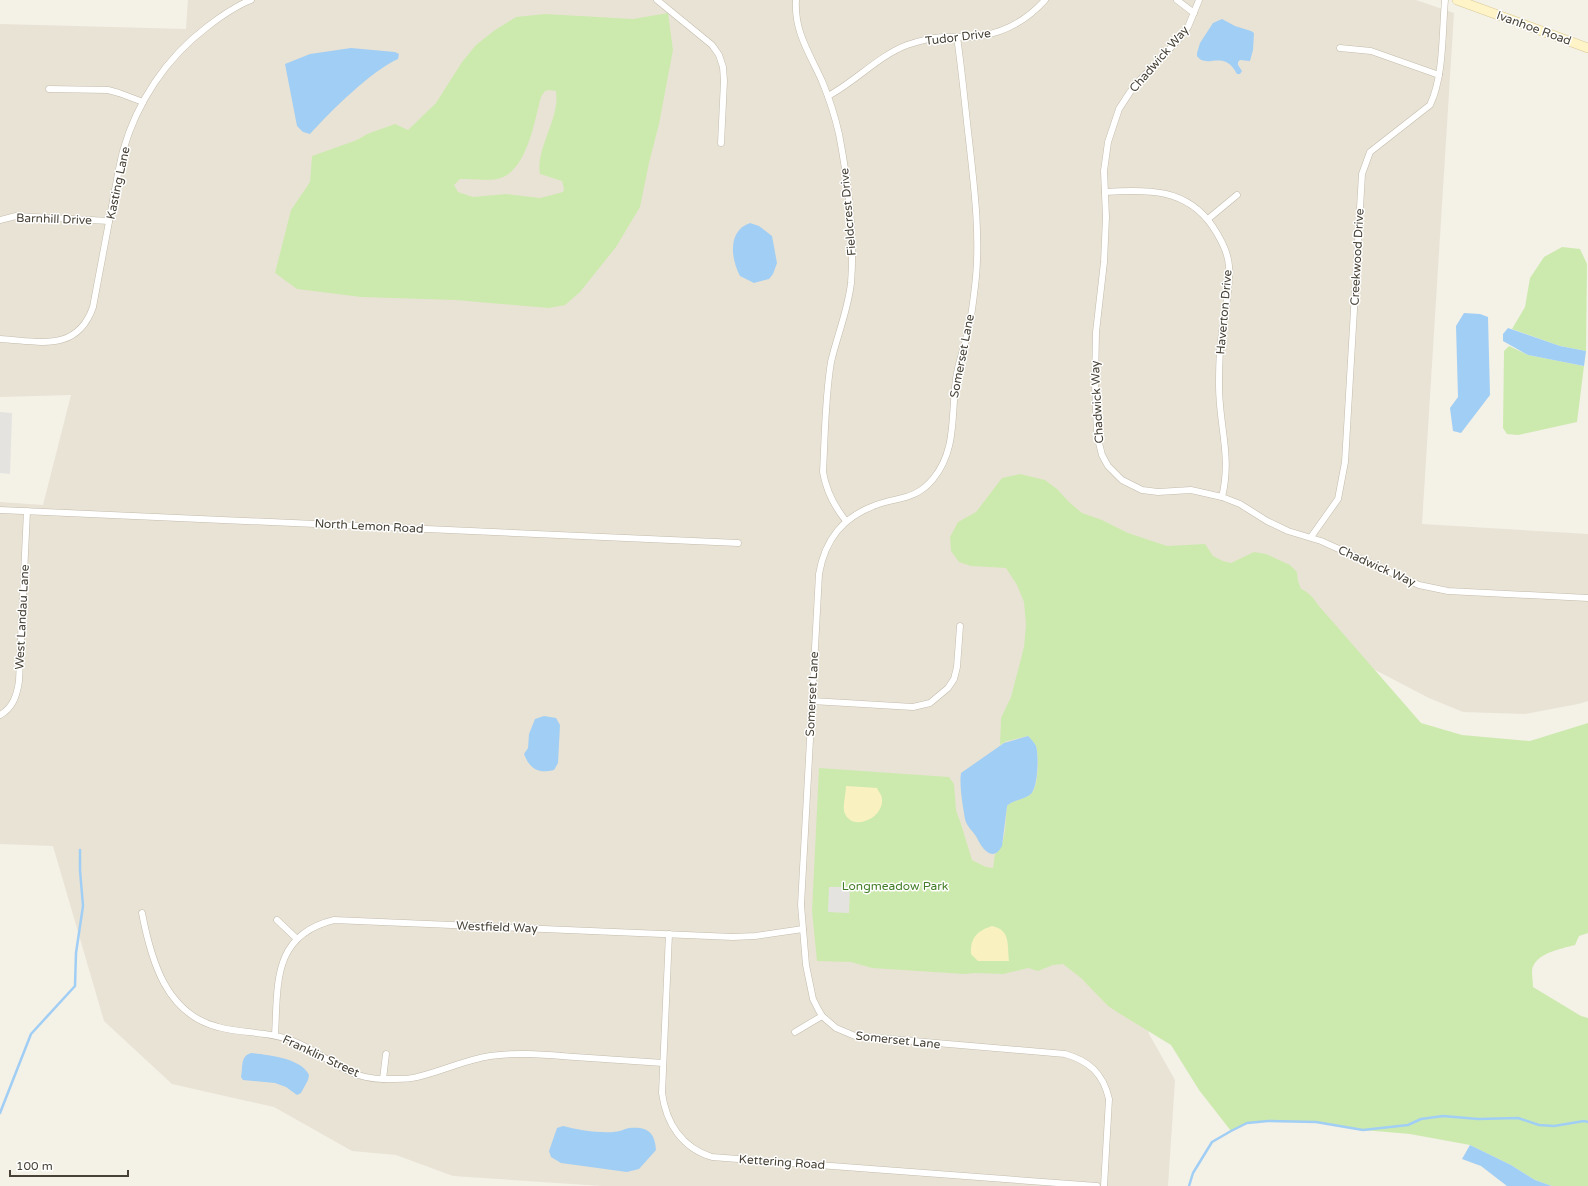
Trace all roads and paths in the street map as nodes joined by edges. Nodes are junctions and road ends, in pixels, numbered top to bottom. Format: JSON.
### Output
{"nodes":[{"id":1,"x":251,"y":0,"type":"edge"},
{"id":2,"x":657,"y":0,"type":"edge"},
{"id":3,"x":796,"y":0,"type":"edge"},
{"id":4,"x":1046,"y":0,"type":"edge"},
{"id":5,"x":1177,"y":0,"type":"edge"},
{"id":6,"x":1199,"y":0,"type":"edge"},
{"id":7,"x":1445,"y":0,"type":"edge"},
{"id":8,"x":1457,"y":0,"type":"edge"},
{"id":9,"x":1194,"y":13,"type":"junction"},
{"id":10,"x":957,"y":37,"type":"junction"},
{"id":11,"x":1340,"y":48,"type":"dead end"},
{"id":12,"x":1588,"y":48,"type":"edge"},
{"id":13,"x":1439,"y":74,"type":"junction"},
{"id":14,"x":49,"y":89,"type":"dead end"},
{"id":15,"x":828,"y":96,"type":"junction"},
{"id":16,"x":143,"y":102,"type":"junction"},
{"id":17,"x":721,"y":143,"type":"dead end"},
{"id":18,"x":1105,"y":192,"type":"junction"},
{"id":19,"x":1237,"y":195,"type":"dead end"},
{"id":20,"x":0,"y":220,"type":"edge"},
{"id":21,"x":1208,"y":220,"type":"junction"},
{"id":22,"x":109,"y":221,"type":"junction"},
{"id":23,"x":0,"y":339,"type":"edge"},
{"id":24,"x":1222,"y":497,"type":"junction"},
{"id":25,"x":0,"y":510,"type":"edge"},
{"id":26,"x":27,"y":511,"type":"junction"},
{"id":27,"x":846,"y":521,"type":"junction"},
{"id":28,"x":1310,"y":537,"type":"junction"},
{"id":29,"x":738,"y":543,"type":"dead end"},
{"id":30,"x":1588,"y":598,"type":"edge"},
{"id":31,"x":960,"y":626,"type":"dead end"},
{"id":32,"x":812,"y":701,"type":"junction"},
{"id":33,"x":0,"y":715,"type":"edge"},
{"id":34,"x":142,"y":913,"type":"dead end"},
{"id":35,"x":277,"y":920,"type":"dead end"},
{"id":36,"x":803,"y":929,"type":"junction"},
{"id":37,"x":669,"y":934,"type":"junction"},
{"id":38,"x":297,"y":939,"type":"junction"},
{"id":39,"x":822,"y":1016,"type":"junction"},
{"id":40,"x":795,"y":1032,"type":"dead end"},
{"id":41,"x":276,"y":1036,"type":"junction"},
{"id":42,"x":386,"y":1054,"type":"dead end"},
{"id":43,"x":663,"y":1063,"type":"junction"},
{"id":44,"x":383,"y":1079,"type":"junction"},
{"id":45,"x":1097,"y":1186,"type":"edge"},
{"id":46,"x":1104,"y":1186,"type":"edge"}],
"edges":[{"from":1,"to":16,"type":"street","name":"Kasting Lane"},
{"from":2,"to":17,"type":"street"},
{"from":3,"to":15,"type":"street","name":"Fieldcrest Drive"},
{"from":4,"to":10,"type":"street","name":"Tudor Drive"},
{"from":5,"to":9,"type":"street"},
{"from":6,"to":9,"type":"street","name":"Chadwick Way"},
{"from":7,"to":13,"type":"street","name":"Creekwood Drive"},
{"from":8,"to":12,"type":"main road","name":"Ivanhoe Road"},
{"from":9,"to":18,"type":"street","name":"Chadwick Way"},
{"from":10,"to":15,"type":"street","name":"Tudor Drive"},
{"from":10,"to":27,"type":"street","name":"Somerset Lane"},
{"from":11,"to":13,"type":"street"},
{"from":13,"to":28,"type":"street","name":"Creekwood Drive"},
{"from":14,"to":16,"type":"street"},
{"from":15,"to":27,"type":"street","name":"Fieldcrest Drive"},
{"from":16,"to":22,"type":"street","name":"Kasting Lane"},
{"from":18,"to":21,"type":"street","name":"Haverton Drive"},
{"from":18,"to":24,"type":"street","name":"Chadwick Way"},
{"from":19,"to":21,"type":"street"},
{"from":20,"to":22,"type":"street","name":"Barnhill Drive"},
{"from":21,"to":24,"type":"street","name":"Haverton Drive"},
{"from":22,"to":23,"type":"street","name":"Kasting Lane"},
{"from":24,"to":28,"type":"street","name":"Chadwick Way"},
{"from":25,"to":26,"type":"street","name":"North Lemon Road"},
{"from":26,"to":29,"type":"street","name":"North Lemon Road"},
{"from":26,"to":33,"type":"street","name":"West Landau Lane"},
{"from":27,"to":32,"type":"street","name":"Somerset Lane"},
{"from":28,"to":30,"type":"street","name":"Chadwick Way"},
{"from":31,"to":32,"type":"street"},
{"from":32,"to":36,"type":"street","name":"Somerset Lane"},
{"from":34,"to":41,"type":"street","name":"Franklin Street"},
{"from":35,"to":38,"type":"street"},
{"from":36,"to":37,"type":"street","name":"Westfield Way"},
{"from":36,"to":39,"type":"street","name":"Somerset Lane"},
{"from":37,"to":38,"type":"street","name":"Westfield Way"},
{"from":37,"to":43,"type":"street","name":"Kettering Road"},
{"from":38,"to":41,"type":"street","name":"Westfield Way"},
{"from":39,"to":40,"type":"street"},
{"from":39,"to":46,"type":"street","name":"Somerset Lane"},
{"from":41,"to":44,"type":"street","name":"Franklin Street"},
{"from":42,"to":44,"type":"street"},
{"from":43,"to":44,"type":"street","name":"Franklin Street"},
{"from":43,"to":45,"type":"street","name":"Kettering Road"}]}
